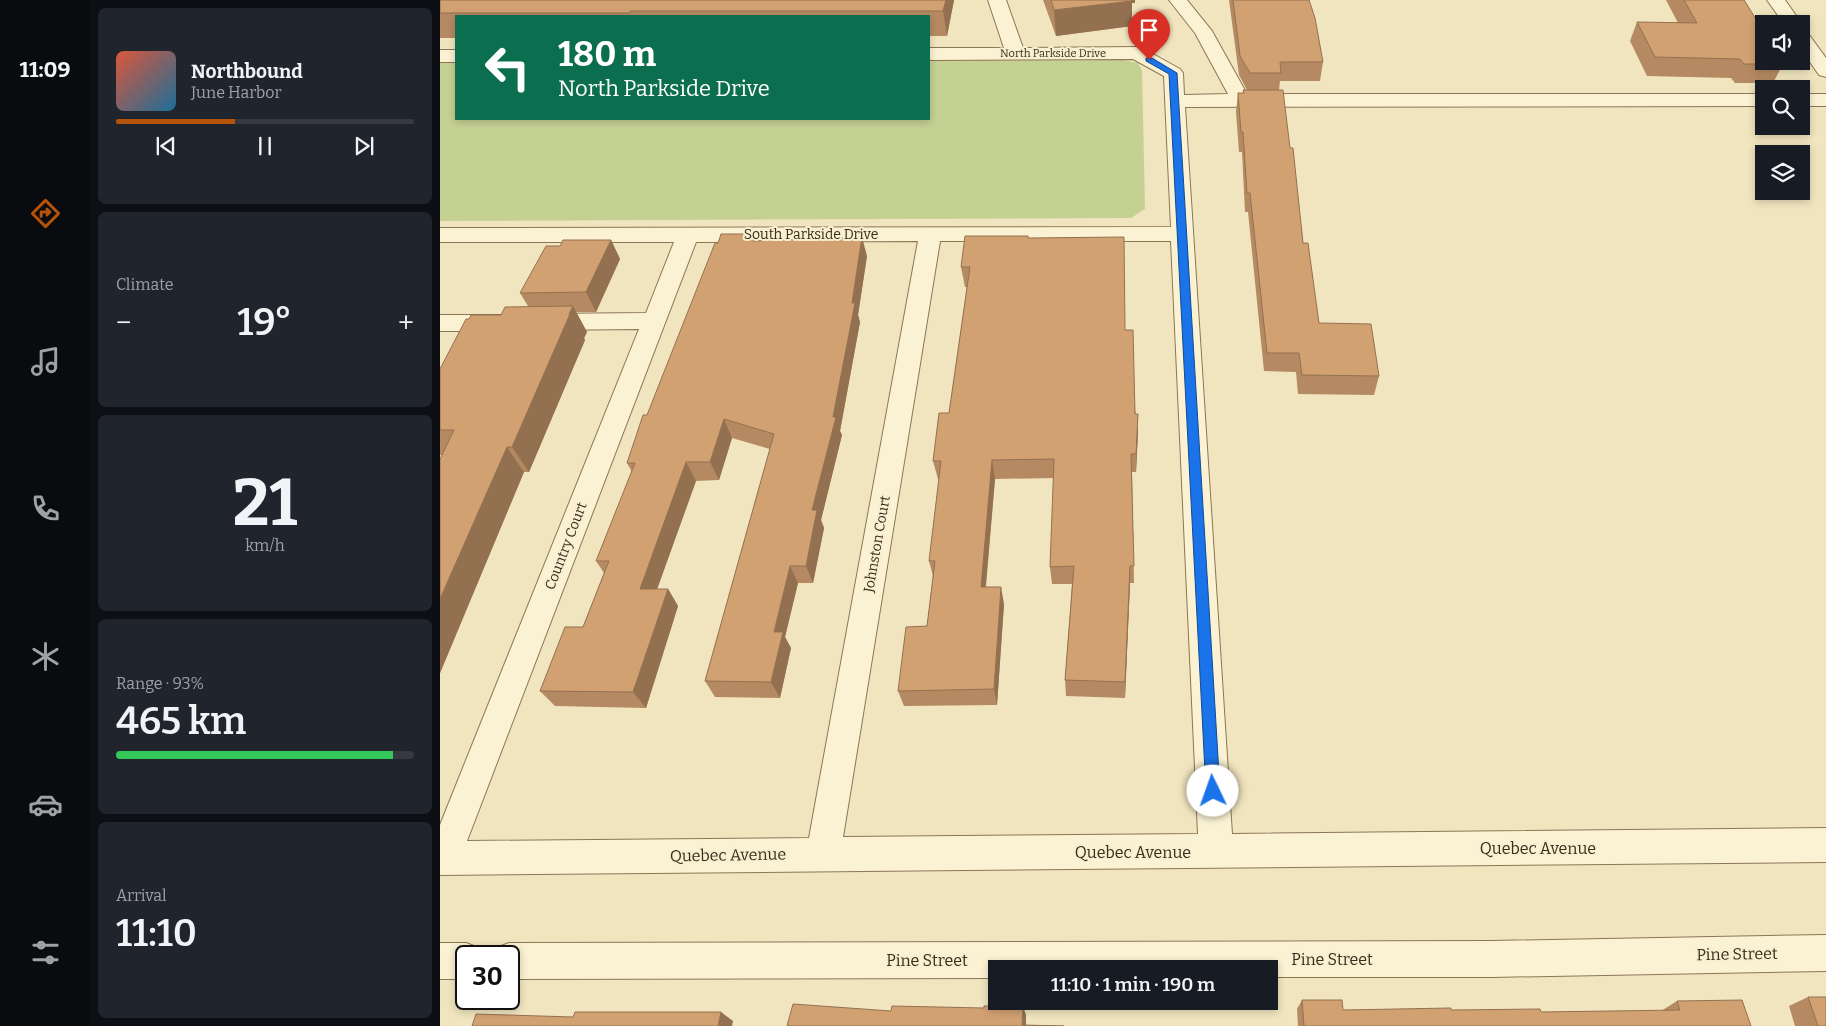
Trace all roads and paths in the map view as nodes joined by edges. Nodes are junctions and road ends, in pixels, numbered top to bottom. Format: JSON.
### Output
{"nodes":[{"id":1,"x":997,"y":0,"type":"edge"},
{"id":2,"x":1178,"y":0,"type":"edge"},
{"id":3,"x":1776,"y":0,"type":"edge"},
{"id":4,"x":1787,"y":15,"type":"edge"},
{"id":5,"x":1810,"y":49,"type":"edge"},
{"id":6,"x":1016,"y":53,"type":"junction"},
{"id":7,"x":930,"y":54,"type":"edge"},
{"id":8,"x":440,"y":56,"type":"edge"},
{"id":9,"x":455,"y":56,"type":"edge"},
{"id":10,"x":1826,"y":71,"type":"edge"},
{"id":11,"x":1174,"y":100,"type":"junction"},
{"id":12,"x":1241,"y":100,"type":"junction"},
{"id":13,"x":1755,"y":100,"type":"edge"},
{"id":14,"x":1810,"y":100,"type":"edge"},
{"id":15,"x":1826,"y":100,"type":"edge"},
{"id":16,"x":930,"y":234,"type":"junction"},
{"id":17,"x":1182,"y":234,"type":"junction"},
{"id":18,"x":440,"y":235,"type":"edge"},
{"id":19,"x":688,"y":235,"type":"junction"},
{"id":20,"x":654,"y":321,"type":"junction"},
{"id":21,"x":440,"y":323,"type":"edge"},
{"id":22,"x":470,"y":323,"type":"junction"},
{"id":23,"x":457,"y":347,"type":"edge"},
{"id":24,"x":1826,"y":845,"type":"edge"},
{"id":25,"x":1216,"y":851,"type":"junction"},
{"id":26,"x":824,"y":854,"type":"junction"},
{"id":27,"x":442,"y":858,"type":"edge"},
{"id":28,"x":1826,"y":953,"type":"edge"},
{"id":29,"x":440,"y":961,"type":"edge"},
{"id":30,"x":455,"y":961,"type":"edge"},
{"id":31,"x":520,"y":961,"type":"edge"}],
"edges":[{"from":1,"to":6,"type":"street"},
{"from":2,"to":12,"type":"street"},
{"from":3,"to":4,"type":"street"},
{"from":5,"to":10,"type":"street"},
{"from":6,"to":7,"type":"street","name":"North Parkside Drive"},
{"from":6,"to":11,"type":"street","name":"North Parkside Drive"},
{"from":8,"to":9,"type":"street"},
{"from":11,"to":12,"type":"street"},
{"from":11,"to":17,"type":"street"},
{"from":12,"to":13,"type":"street"},
{"from":14,"to":15,"type":"street"},
{"from":16,"to":17,"type":"street","name":"South Parkside Drive"},
{"from":16,"to":19,"type":"street","name":"South Parkside Drive"},
{"from":16,"to":26,"type":"street","name":"Johnston Court"},
{"from":17,"to":25,"type":"street"},
{"from":18,"to":19,"type":"street","name":"South Parkside Drive"},
{"from":19,"to":20,"type":"street","name":"Country Court"},
{"from":20,"to":22,"type":"street"},
{"from":20,"to":27,"type":"street","name":"Country Court"},
{"from":21,"to":22,"type":"street"},
{"from":22,"to":23,"type":"street"},
{"from":24,"to":25,"type":"street","name":"Quebec Avenue"},
{"from":25,"to":26,"type":"street","name":"Quebec Avenue"},
{"from":26,"to":27,"type":"street","name":"Quebec Avenue"},
{"from":28,"to":31,"type":"street","name":"Pine Street"},
{"from":29,"to":30,"type":"street"}]}
